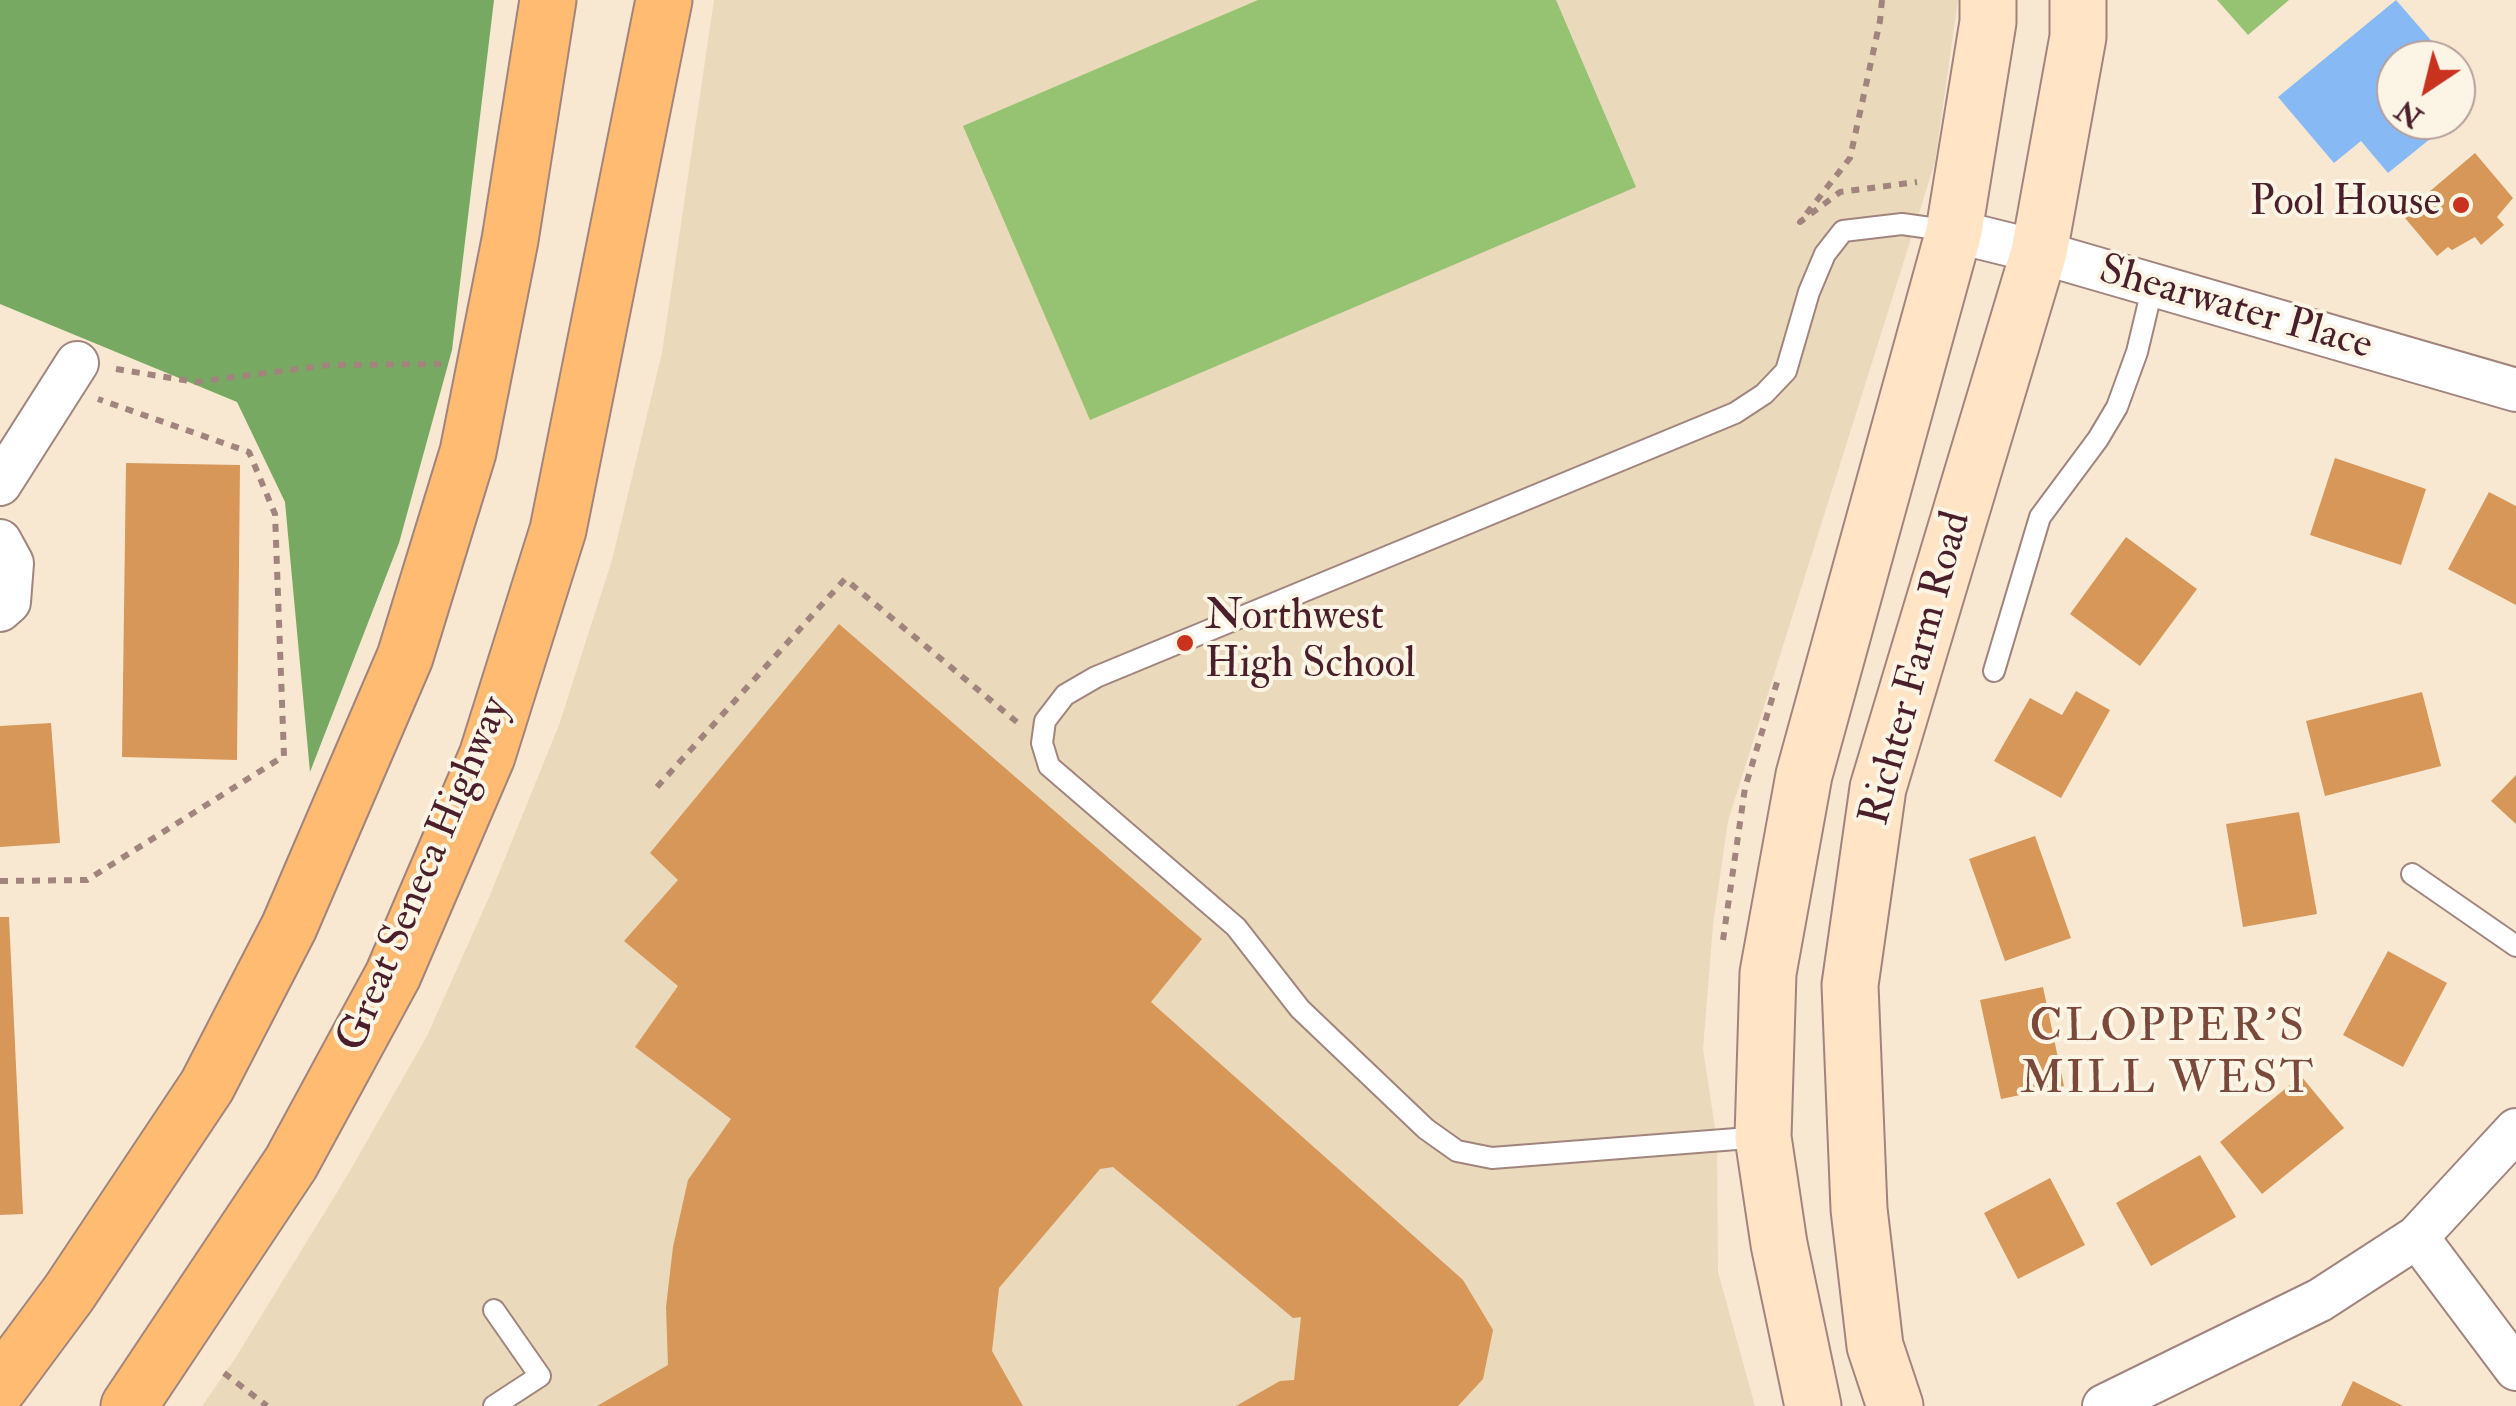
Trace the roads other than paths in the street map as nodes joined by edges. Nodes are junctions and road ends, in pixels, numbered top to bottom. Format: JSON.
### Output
{"nodes":[{"id":1,"x":548,"y":0,"type":"edge"},
{"id":2,"x":664,"y":0,"type":"edge"},
{"id":3,"x":1988,"y":0,"type":"edge"},
{"id":4,"x":2078,"y":0,"type":"edge"},
{"id":5,"x":1954,"y":231,"type":"junction"},
{"id":6,"x":2039,"y":252,"type":"junction"},
{"id":7,"x":2152,"y":285,"type":"junction"},
{"id":8,"x":70,"y":375,"type":"road end"},
{"id":9,"x":2516,"y":390,"type":"edge"},
{"id":10,"x":0,"y":484,"type":"edge"},
{"id":11,"x":0,"y":541,"type":"edge"},
{"id":12,"x":0,"y":610,"type":"edge"},
{"id":13,"x":1994,"y":671,"type":"dead end"},
{"id":14,"x":2412,"y":874,"type":"dead end"},
{"id":15,"x":2516,"y":946,"type":"edge"},
{"id":16,"x":2516,"y":1130,"type":"edge"},
{"id":17,"x":1763,"y":1138,"type":"junction"},
{"id":18,"x":2416,"y":1237,"type":"junction"},
{"id":19,"x":494,"y":1310,"type":"dead end"},
{"id":20,"x":2516,"y":1369,"type":"edge"},
{"id":21,"x":0,"y":1386,"type":"edge"},
{"id":22,"x":129,"y":1406,"type":"edge"},
{"id":23,"x":494,"y":1406,"type":"edge"},
{"id":24,"x":1814,"y":1406,"type":"edge"},
{"id":25,"x":1895,"y":1406,"type":"edge"},
{"id":26,"x":2104,"y":1406,"type":"edge"}],
"edges":[{"from":1,"to":21,"type":"main road"},
{"from":2,"to":22,"type":"main road","name":"Great Seneca Highway"},
{"from":3,"to":5,"type":"main road","name":"Richter Farm Road"},
{"from":4,"to":6,"type":"main road","name":"Richter Farm Road"},
{"from":5,"to":6,"type":"street","name":"Shearwater Place"},
{"from":5,"to":17,"type":"main road","name":"Richter Farm Road"},
{"from":5,"to":17,"type":"lane"},
{"from":6,"to":7,"type":"street","name":"Shearwater Place"},
{"from":6,"to":25,"type":"main road","name":"Richter Farm Road"},
{"from":7,"to":9,"type":"street","name":"Shearwater Place"},
{"from":7,"to":13,"type":"lane"},
{"from":8,"to":10,"type":"street"},
{"from":11,"to":12,"type":"street"},
{"from":14,"to":15,"type":"lane"},
{"from":16,"to":18,"type":"street"},
{"from":17,"to":24,"type":"main road","name":"Richter Farm Road"},
{"from":18,"to":20,"type":"street"},
{"from":18,"to":26,"type":"street"},
{"from":19,"to":23,"type":"lane"}]}
